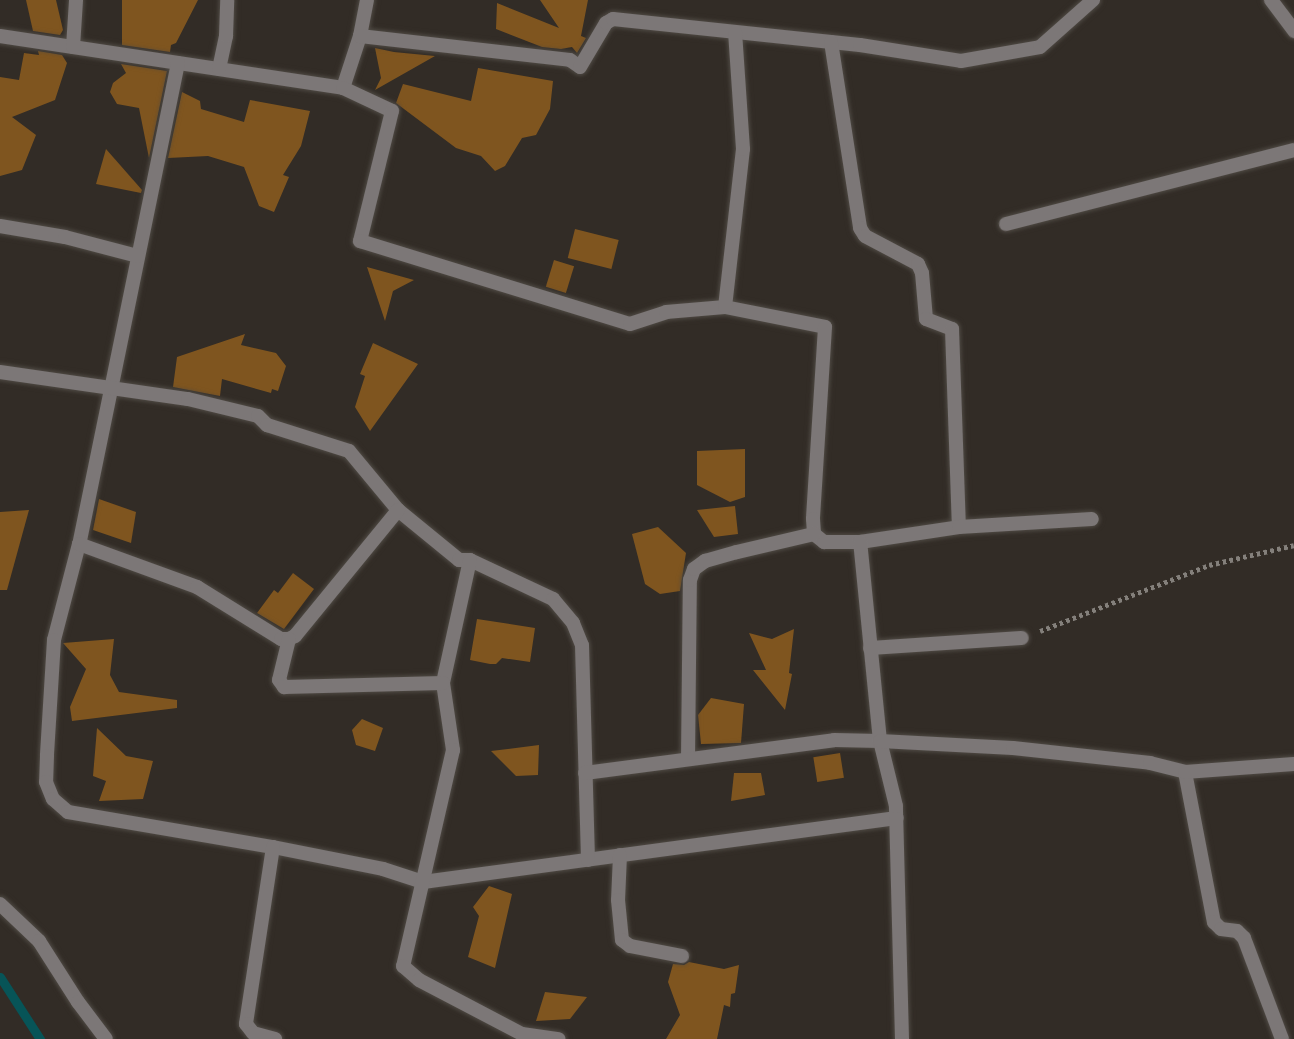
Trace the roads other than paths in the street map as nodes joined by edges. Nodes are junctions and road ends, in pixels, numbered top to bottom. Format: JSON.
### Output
{"nodes":[{"id":1,"x":76,"y":0,"type":"edge"},
{"id":2,"x":228,"y":0,"type":"edge"},
{"id":3,"x":367,"y":0,"type":"edge"},
{"id":4,"x":1093,"y":0,"type":"edge"},
{"id":5,"x":1272,"y":0,"type":"edge"},
{"id":6,"x":735,"y":32,"type":"junction"},
{"id":7,"x":1294,"y":32,"type":"edge"},
{"id":8,"x":0,"y":36,"type":"edge"},
{"id":9,"x":360,"y":36,"type":"junction"},
{"id":10,"x":831,"y":42,"type":"junction"},
{"id":11,"x":73,"y":47,"type":"junction"},
{"id":12,"x":178,"y":63,"type":"junction"},
{"id":13,"x":219,"y":69,"type":"junction"},
{"id":14,"x":343,"y":88,"type":"junction"},
{"id":15,"x":1294,"y":150,"type":"edge"},
{"id":16,"x":1006,"y":224,"type":"dead end"},
{"id":17,"x":0,"y":226,"type":"edge"},
{"id":18,"x":138,"y":256,"type":"junction"},
{"id":19,"x":725,"y":307,"type":"junction"},
{"id":20,"x":0,"y":372,"type":"edge"},
{"id":21,"x":110,"y":386,"type":"junction"},
{"id":22,"x":397,"y":510,"type":"junction"},
{"id":23,"x":1092,"y":519,"type":"dead end"},
{"id":24,"x":959,"y":527,"type":"junction"},
{"id":25,"x":814,"y":534,"type":"junction"},
{"id":26,"x":860,"y":542,"type":"junction"},
{"id":27,"x":79,"y":544,"type":"junction"},
{"id":28,"x":470,"y":560,"type":"junction"},
{"id":29,"x":1023,"y":638,"type":"road end"},
{"id":30,"x":289,"y":639,"type":"junction"},
{"id":31,"x":870,"y":648,"type":"junction"},
{"id":32,"x":443,"y":682,"type":"junction"},
{"id":33,"x":880,"y":741,"type":"junction"},
{"id":34,"x":688,"y":759,"type":"junction"},
{"id":35,"x":1293,"y":767,"type":"edge"},
{"id":36,"x":1185,"y":772,"type":"junction"},
{"id":37,"x":586,"y":773,"type":"junction"},
{"id":38,"x":897,"y":817,"type":"junction"},
{"id":39,"x":273,"y":847,"type":"junction"},
{"id":40,"x":620,"y":855,"type":"junction"},
{"id":41,"x":587,"y":860,"type":"junction"},
{"id":42,"x":423,"y":882,"type":"junction"},
{"id":43,"x":0,"y":904,"type":"edge"},
{"id":44,"x":682,"y":956,"type":"dead end"},
{"id":45,"x":106,"y":1039,"type":"edge"},
{"id":46,"x":275,"y":1039,"type":"edge"},
{"id":47,"x":559,"y":1039,"type":"edge"},
{"id":48,"x":901,"y":1039,"type":"edge"},
{"id":49,"x":1282,"y":1039,"type":"edge"}],
"edges":[{"from":1,"to":11,"type":"street"},
{"from":2,"to":13,"type":"street"},
{"from":3,"to":9,"type":"street"},
{"from":4,"to":10,"type":"street"},
{"from":5,"to":7,"type":"street"},
{"from":6,"to":9,"type":"street"},
{"from":6,"to":10,"type":"street"},
{"from":6,"to":19,"type":"street"},
{"from":8,"to":11,"type":"street"},
{"from":9,"to":14,"type":"street"},
{"from":10,"to":24,"type":"street"},
{"from":11,"to":12,"type":"street"},
{"from":12,"to":13,"type":"street"},
{"from":12,"to":18,"type":"street"},
{"from":13,"to":14,"type":"street"},
{"from":14,"to":19,"type":"street"},
{"from":15,"to":16,"type":"street"},
{"from":17,"to":18,"type":"street"},
{"from":18,"to":21,"type":"street"},
{"from":19,"to":25,"type":"street"},
{"from":20,"to":21,"type":"street"},
{"from":21,"to":22,"type":"street"},
{"from":21,"to":27,"type":"street"},
{"from":22,"to":28,"type":"street"},
{"from":22,"to":30,"type":"street"},
{"from":23,"to":24,"type":"street"},
{"from":24,"to":26,"type":"street"},
{"from":25,"to":26,"type":"street"},
{"from":25,"to":34,"type":"street"},
{"from":26,"to":31,"type":"street"},
{"from":27,"to":30,"type":"street"},
{"from":27,"to":39,"type":"street"},
{"from":28,"to":32,"type":"street"},
{"from":28,"to":37,"type":"street"},
{"from":29,"to":31,"type":"street"},
{"from":30,"to":32,"type":"street"},
{"from":31,"to":33,"type":"street"},
{"from":32,"to":42,"type":"street"},
{"from":33,"to":34,"type":"street"},
{"from":33,"to":36,"type":"street"},
{"from":33,"to":38,"type":"street"},
{"from":34,"to":37,"type":"street"},
{"from":35,"to":36,"type":"street"},
{"from":36,"to":49,"type":"street"},
{"from":37,"to":41,"type":"street"},
{"from":38,"to":40,"type":"street"},
{"from":38,"to":48,"type":"street"},
{"from":39,"to":42,"type":"street"},
{"from":39,"to":46,"type":"street"},
{"from":40,"to":41,"type":"street"},
{"from":40,"to":44,"type":"street"},
{"from":41,"to":42,"type":"street"},
{"from":42,"to":47,"type":"street"},
{"from":43,"to":45,"type":"street"}]}
